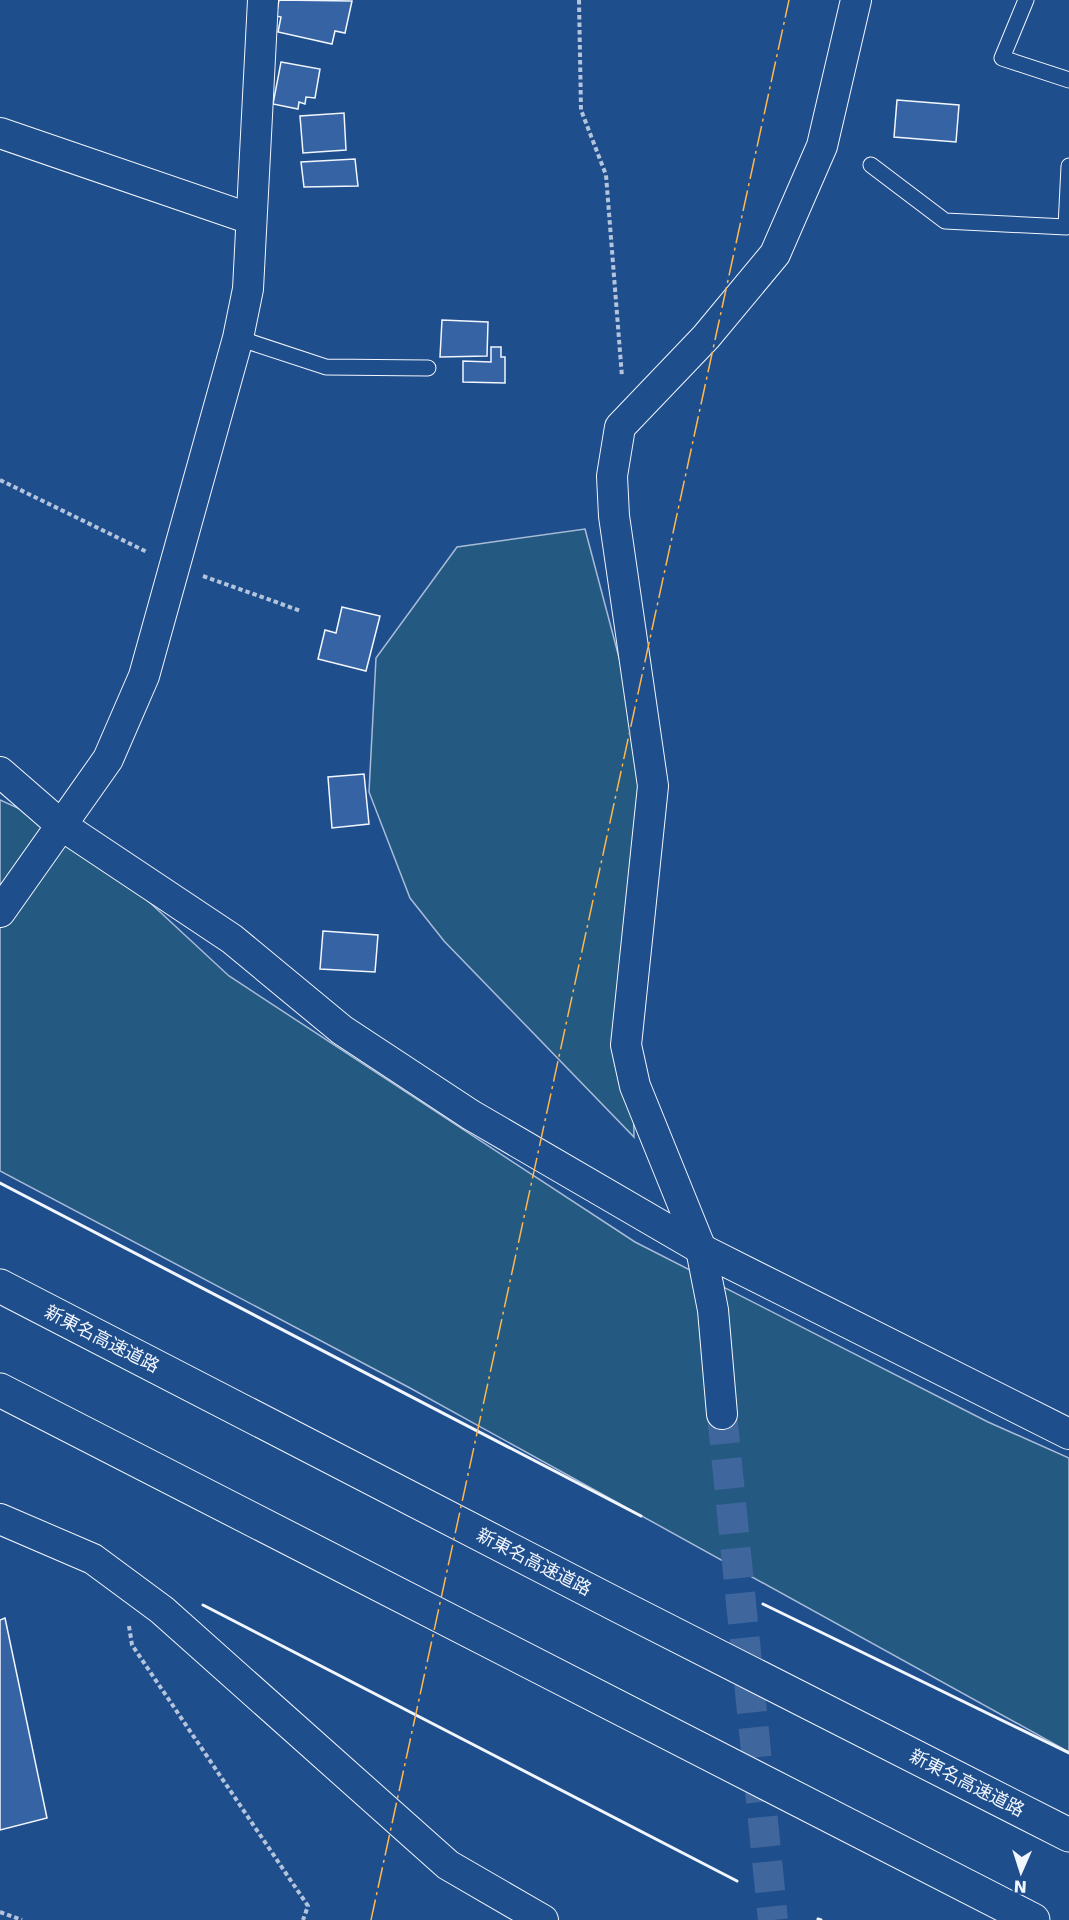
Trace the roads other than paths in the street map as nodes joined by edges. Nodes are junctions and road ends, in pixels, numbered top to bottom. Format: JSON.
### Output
{"nodes":[{"id":1,"x":263,"y":0,"type":"edge"},
{"id":2,"x":856,"y":0,"type":"edge"},
{"id":3,"x":1026,"y":0,"type":"edge"},
{"id":4,"x":1069,"y":80,"type":"edge"},
{"id":5,"x":0,"y":133,"type":"edge"},
{"id":6,"x":871,"y":165,"type":"dead end"},
{"id":7,"x":1069,"y":166,"type":"edge"},
{"id":8,"x":251,"y":219,"type":"junction"},
{"id":9,"x":238,"y":338,"type":"junction"},
{"id":10,"x":428,"y":368,"type":"dead end"},
{"id":11,"x":0,"y":772,"type":"edge"},
{"id":12,"x":61,"y":825,"type":"junction"},
{"id":13,"x":0,"y":912,"type":"edge"},
{"id":14,"x":701,"y":1249,"type":"junction"},
{"id":15,"x":0,"y":1286,"type":"edge"},
{"id":16,"x":0,"y":1390,"type":"edge"},
{"id":17,"x":722,"y":1414,"type":"tunnel mouth"},
{"id":18,"x":1069,"y":1434,"type":"edge"},
{"id":19,"x":0,"y":1519,"type":"edge"},
{"id":20,"x":1069,"y":1835,"type":"edge"},
{"id":21,"x":543,"y":1920,"type":"edge"},
{"id":22,"x":1033,"y":1920,"type":"edge"}],
"edges":[{"from":1,"to":8,"type":"street"},
{"from":2,"to":14,"type":"street"},
{"from":3,"to":4,"type":"lane"},
{"from":5,"to":8,"type":"street"},
{"from":6,"to":7,"type":"lane"},
{"from":8,"to":9,"type":"street"},
{"from":9,"to":10,"type":"lane"},
{"from":9,"to":12,"type":"street"},
{"from":11,"to":12,"type":"street"},
{"from":12,"to":13,"type":"street"},
{"from":12,"to":14,"type":"street"},
{"from":14,"to":17,"type":"street"},
{"from":14,"to":18,"type":"street"},
{"from":15,"to":20,"type":"highway","name":"新東名高速道路"},
{"from":16,"to":22,"type":"highway"},
{"from":19,"to":21,"type":"street"}]}
